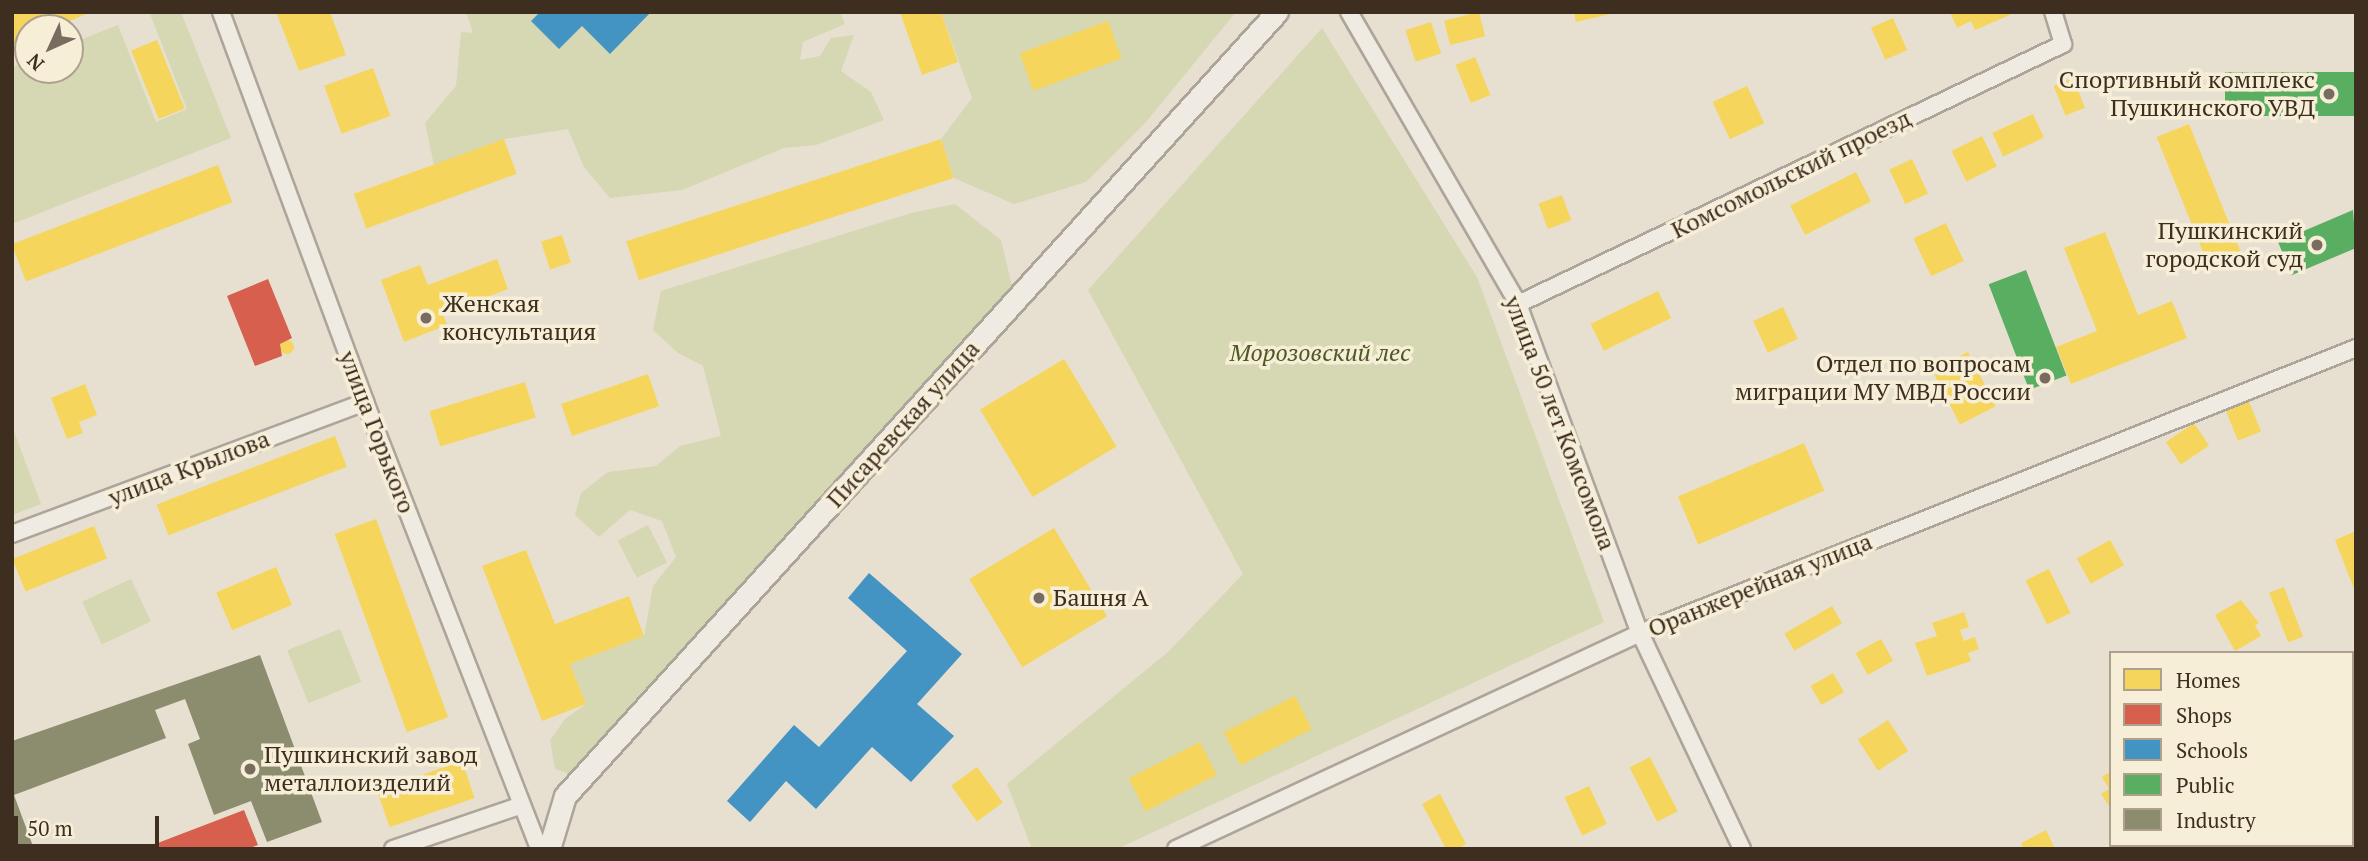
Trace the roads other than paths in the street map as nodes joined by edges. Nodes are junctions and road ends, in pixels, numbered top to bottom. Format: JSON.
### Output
{"nodes":[{"id":1,"x":221,"y":12,"type":"edge"},
{"id":2,"x":1277,"y":12,"type":"edge"},
{"id":3,"x":1349,"y":12,"type":"edge"},
{"id":4,"x":2053,"y":12,"type":"edge"},
{"id":5,"x":1518,"y":304,"type":"junction"},
{"id":6,"x":2356,"y":348,"type":"edge"},
{"id":7,"x":365,"y":402,"type":"junction"},
{"id":8,"x":12,"y":534,"type":"edge"},
{"id":9,"x":1640,"y":633,"type":"junction"},
{"id":10,"x":522,"y":805,"type":"junction"},
{"id":11,"x":393,"y":849,"type":"edge"},
{"id":12,"x":539,"y":849,"type":"edge"},
{"id":13,"x":549,"y":849,"type":"edge"},
{"id":14,"x":1175,"y":849,"type":"edge"},
{"id":15,"x":1742,"y":849,"type":"edge"}],
"edges":[{"from":1,"to":7,"type":"street","name":"улица Горького"},
{"from":2,"to":13,"type":"street","name":"Писаревская улица"},
{"from":3,"to":5,"type":"street","name":"улица 50 лет Комсомола"},
{"from":4,"to":5,"type":"street","name":"Комсомольский проезд"},
{"from":5,"to":9,"type":"street","name":"улица 50 лет Комсомола"},
{"from":6,"to":9,"type":"street","name":"Оранжерейная улица"},
{"from":7,"to":8,"type":"street","name":"улица Крылова"},
{"from":7,"to":10,"type":"street","name":"улица Горького"},
{"from":9,"to":14,"type":"street","name":"Оранжерейная улица"},
{"from":9,"to":15,"type":"street","name":"улица 50 лет Комсомола"},
{"from":10,"to":11,"type":"street"},
{"from":10,"to":12,"type":"street","name":"улица Горького"}]}
